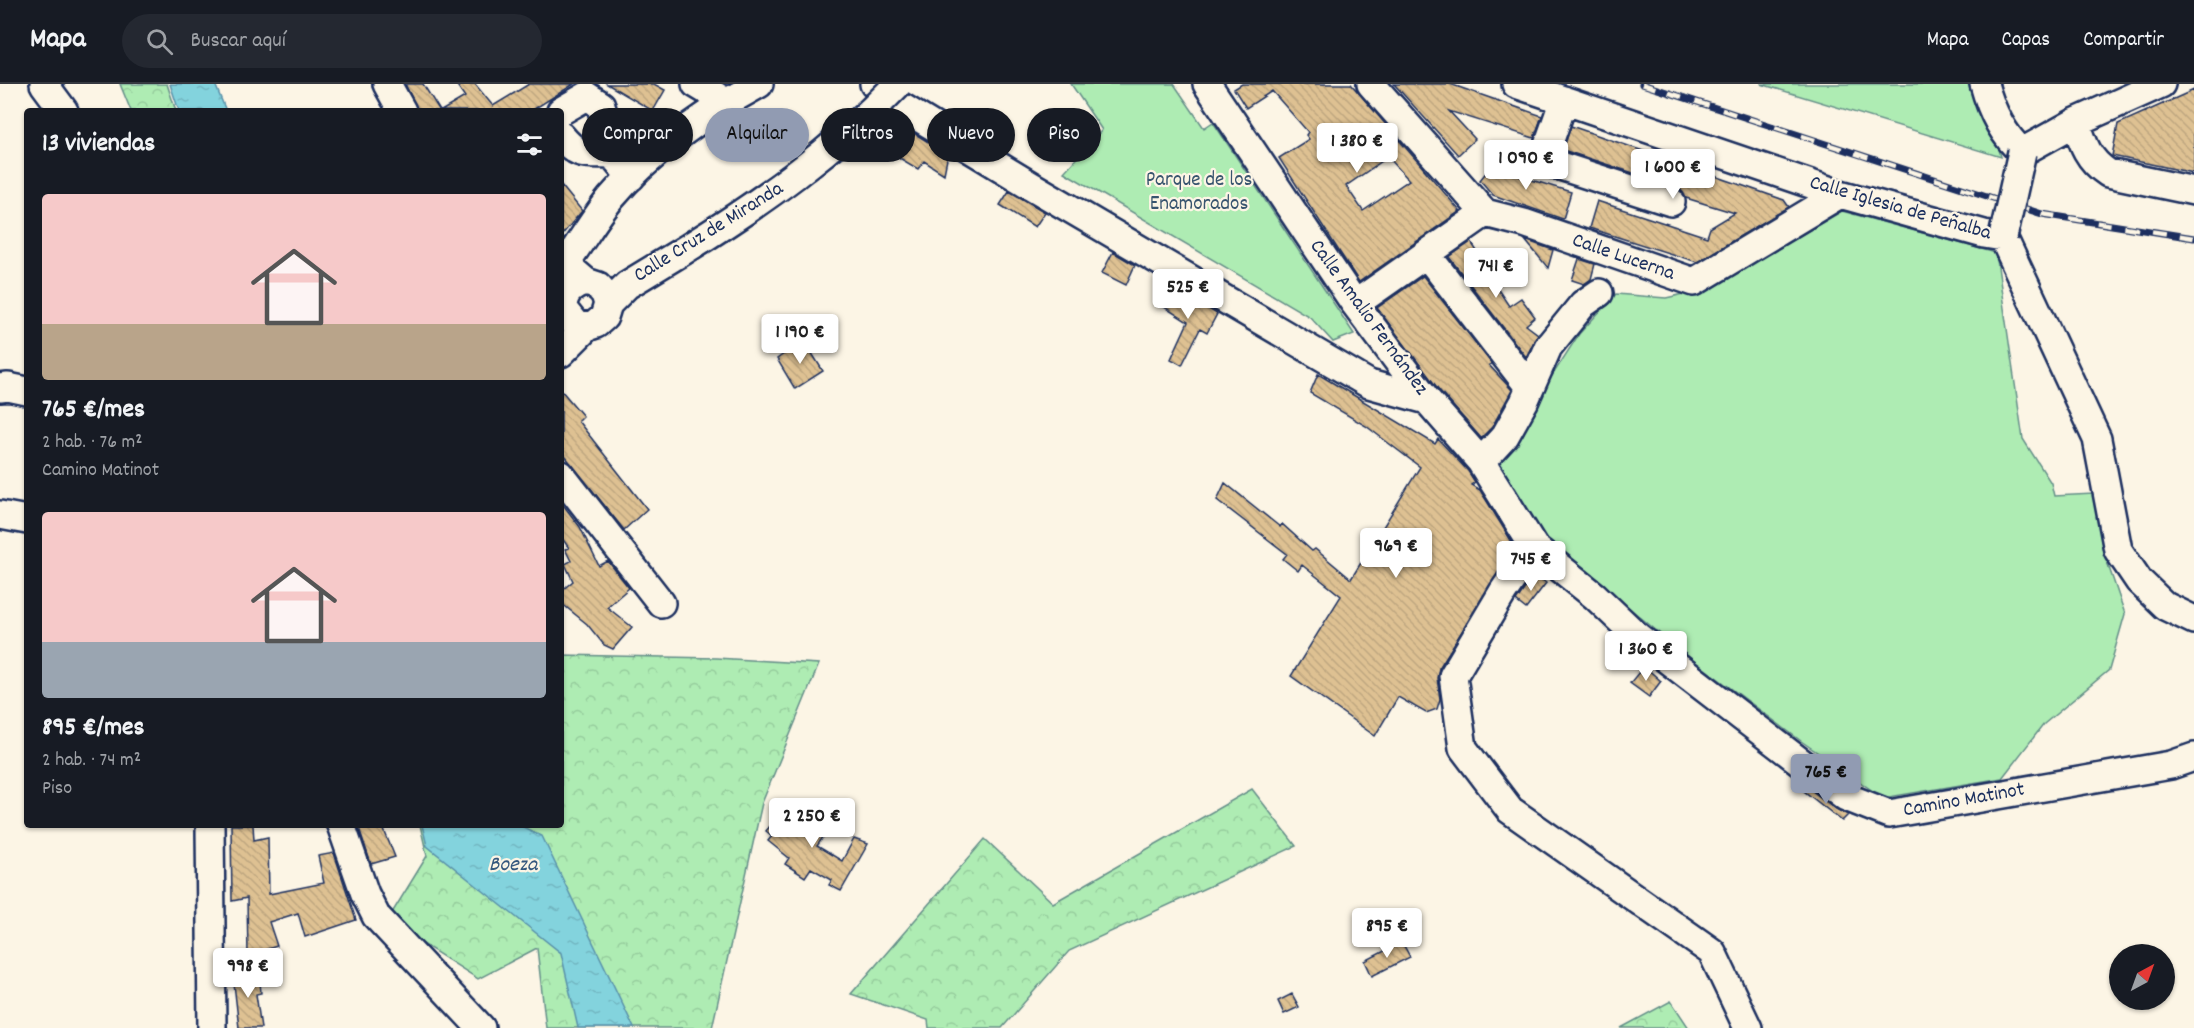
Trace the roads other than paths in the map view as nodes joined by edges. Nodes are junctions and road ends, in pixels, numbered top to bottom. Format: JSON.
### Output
{"nodes":[{"id":1,"x":44,"y":84,"type":"edge"},
{"id":2,"x":387,"y":84,"type":"edge"},
{"id":3,"x":696,"y":84,"type":"edge"},
{"id":4,"x":759,"y":84,"type":"edge"},
{"id":5,"x":874,"y":84,"type":"edge"},
{"id":6,"x":898,"y":84,"type":"edge"},
{"id":7,"x":1207,"y":84,"type":"edge"},
{"id":8,"x":1371,"y":84,"type":"edge"},
{"id":9,"x":1516,"y":84,"type":"edge"},
{"id":10,"x":1984,"y":84,"type":"edge"},
{"id":11,"x":2161,"y":84,"type":"edge"},
{"id":12,"x":1564,"y":100,"type":"junction"},
{"id":13,"x":726,"y":102,"type":"junction"},
{"id":14,"x":62,"y":108,"type":"edge"},
{"id":15,"x":400,"y":108,"type":"edge"},
{"id":16,"x":602,"y":108,"type":"edge"},
{"id":17,"x":564,"y":109,"type":"edge"},
{"id":18,"x":2076,"y":122,"type":"junction"},
{"id":19,"x":564,"y":140,"type":"edge"},
{"id":20,"x":2022,"y":152,"type":"junction"},
{"id":21,"x":582,"y":153,"type":"edge"},
{"id":22,"x":619,"y":162,"type":"edge"},
{"id":23,"x":631,"y":177,"type":"junction"},
{"id":24,"x":2194,"y":191,"type":"edge"},
{"id":25,"x":1840,"y":194,"type":"junction"},
{"id":26,"x":1671,"y":202,"type":"dead end"},
{"id":27,"x":1485,"y":213,"type":"junction"},
{"id":28,"x":2003,"y":237,"type":"junction"},
{"id":29,"x":1427,"y":255,"type":"junction"},
{"id":30,"x":564,"y":265,"type":"edge"},
{"id":31,"x":564,"y":267,"type":"edge"},
{"id":32,"x":597,"y":291,"type":"junction"},
{"id":33,"x":1599,"y":293,"type":"dead end"},
{"id":34,"x":1355,"y":304,"type":"junction"},
{"id":35,"x":566,"y":317,"type":"edge"},
{"id":36,"x":0,"y":388,"type":"edge"},
{"id":37,"x":1530,"y":388,"type":"junction"},
{"id":38,"x":24,"y":391,"type":"edge"},
{"id":39,"x":1427,"y":400,"type":"junction"},
{"id":40,"x":1481,"y":462,"type":"junction"},
{"id":41,"x":564,"y":479,"type":"edge"},
{"id":42,"x":0,"y":515,"type":"edge"},
{"id":43,"x":24,"y":519,"type":"edge"},
{"id":44,"x":1534,"y":547,"type":"junction"},
{"id":45,"x":661,"y":603,"type":"dead end"},
{"id":46,"x":2194,"y":620,"type":"edge"},
{"id":47,"x":2194,"y":757,"type":"edge"},
{"id":48,"x":210,"y":828,"type":"edge"},
{"id":49,"x":342,"y":828,"type":"edge"},
{"id":50,"x":212,"y":1028,"type":"edge"},
{"id":51,"x":481,"y":1028,"type":"edge"},
{"id":52,"x":1748,"y":1028,"type":"edge"}],
"edges":[{"from":1,"to":14,"type":"street"},
{"from":2,"to":15,"type":"street"},
{"from":3,"to":13,"type":"street"},
{"from":4,"to":13,"type":"street"},
{"from":5,"to":39,"type":"street"},
{"from":6,"to":32,"type":"street","name":"Calle Cruz de Miranda","bridge":true},
{"from":7,"to":34,"type":"street","name":"Calle Amalio Fernández"},
{"from":8,"to":27,"type":"street"},
{"from":9,"to":12,"type":"street","name":"Calle Iglesia de Peñalba"},
{"from":10,"to":20,"type":"street"},
{"from":11,"to":18,"type":"street"},
{"from":12,"to":25,"type":"street","name":"Calle Iglesia de Peñalba"},
{"from":12,"to":26,"type":"street"},
{"from":13,"to":23,"type":"street"},
{"from":16,"to":17,"type":"street"},
{"from":18,"to":20,"type":"street"},
{"from":18,"to":24,"type":"street"},
{"from":19,"to":21,"type":"street"},
{"from":20,"to":28,"type":"street","bridge":true},
{"from":22,"to":23,"type":"street"},
{"from":23,"to":30,"type":"street"},
{"from":25,"to":27,"type":"street","name":"Calle Lucerna"},
{"from":25,"to":28,"type":"street","name":"Calle Iglesia de Peñalba"},
{"from":27,"to":29,"type":"street"},
{"from":28,"to":46,"type":"street","name":"Calle Iglesia de Peñalba"},
{"from":29,"to":34,"type":"street"},
{"from":29,"to":37,"type":"street"},
{"from":31,"to":32,"type":"street"},
{"from":32,"to":35,"type":"street"},
{"from":32,"to":35,"type":"street"},
{"from":33,"to":37,"type":"street"},
{"from":34,"to":39,"type":"street","name":"Calle Amalio Fernández"},
{"from":36,"to":38,"type":"street"},
{"from":37,"to":40,"type":"street"},
{"from":39,"to":40,"type":"street","name":"Calle Amalio Fernández"},
{"from":40,"to":44,"type":"street","name":"Calle Amalio Fernández"},
{"from":41,"to":45,"type":"street"},
{"from":42,"to":43,"type":"street"},
{"from":44,"to":47,"type":"street","name":"Camino Matinot"},
{"from":44,"to":52,"type":"street"},
{"from":48,"to":50,"type":"street"},
{"from":49,"to":51,"type":"street"}]}
